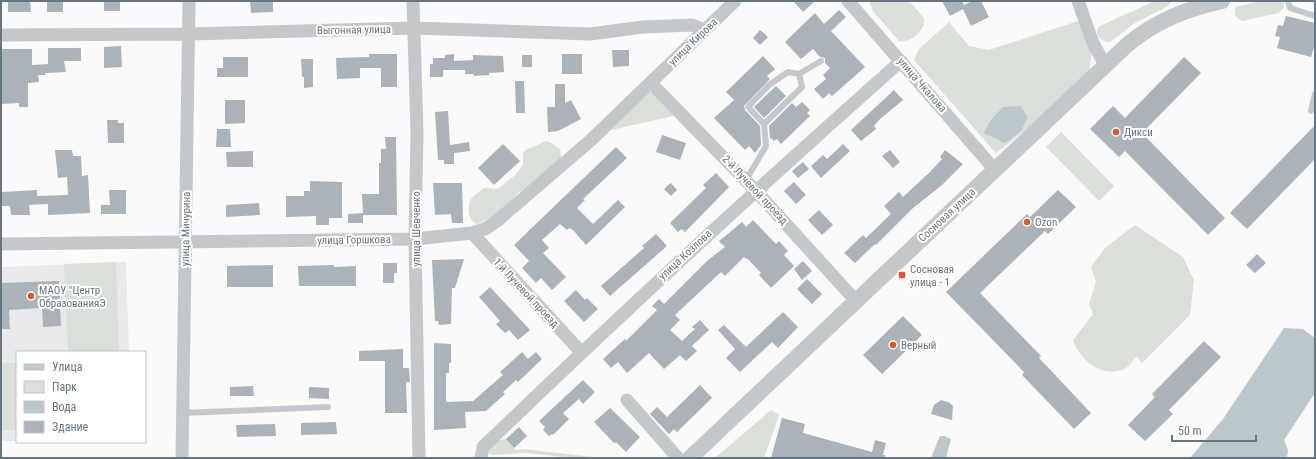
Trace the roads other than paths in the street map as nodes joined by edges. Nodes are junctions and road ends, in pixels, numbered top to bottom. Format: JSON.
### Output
{"nodes":[{"id":1,"x":190,"y":1,"type":"edge"},
{"id":2,"x":413,"y":1,"type":"edge"},
{"id":3,"x":735,"y":1,"type":"edge"},
{"id":4,"x":848,"y":1,"type":"edge"},
{"id":5,"x":1078,"y":1,"type":"edge"},
{"id":6,"x":1222,"y":1,"type":"edge"},
{"id":7,"x":1288,"y":1,"type":"edge"},
{"id":8,"x":1315,"y":16,"type":"edge"},
{"id":9,"x":414,"y":28,"type":"junction"},
{"id":10,"x":705,"y":30,"type":"junction"},
{"id":11,"x":189,"y":34,"type":"junction"},
{"id":12,"x":1,"y":35,"type":"edge"},
{"id":13,"x":901,"y":60,"type":"junction"},
{"id":14,"x":821,"y":61,"type":"dead end"},
{"id":15,"x":1105,"y":65,"type":"junction"},
{"id":16,"x":799,"y":74,"type":"junction"},
{"id":17,"x":651,"y":83,"type":"junction"},
{"id":18,"x":1315,"y":94,"type":"edge"},
{"id":19,"x":1311,"y":111,"type":"dead end"},
{"id":20,"x":764,"y":124,"type":"junction"},
{"id":21,"x":994,"y":170,"type":"junction"},
{"id":22,"x":746,"y":180,"type":"junction"},
{"id":23,"x":755,"y":190,"type":"junction"},
{"id":24,"x":472,"y":233,"type":"junction"},
{"id":25,"x":415,"y":239,"type":"junction"},
{"id":26,"x":186,"y":242,"type":"junction"},
{"id":27,"x":1,"y":244,"type":"edge"},
{"id":28,"x":856,"y":301,"type":"junction"},
{"id":29,"x":581,"y":352,"type":"junction"},
{"id":30,"x":627,"y":400,"type":"dead end"},
{"id":31,"x":328,"y":407,"type":"dead end"},
{"id":32,"x":183,"y":412,"type":"junction"},
{"id":33,"x":182,"y":458,"type":"edge"},
{"id":34,"x":418,"y":458,"type":"edge"},
{"id":35,"x":481,"y":458,"type":"edge"},
{"id":36,"x":678,"y":458,"type":"edge"},
{"id":37,"x":690,"y":458,"type":"edge"}],
"edges":[{"from":1,"to":11,"type":"street","name":"улица Мичурина"},
{"from":2,"to":9,"type":"street","name":"улица Шевченко"},
{"from":3,"to":10,"type":"street","name":"улица Кирова"},
{"from":4,"to":13,"type":"street","name":"улица Чкалова"},
{"from":5,"to":15,"type":"street"},
{"from":6,"to":15,"type":"street","name":"Сосновая улица"},
{"from":7,"to":8,"type":"lane"},
{"from":9,"to":10,"type":"street","name":"Выгонная улица"},
{"from":9,"to":11,"type":"street","name":"Выгонная улица"},
{"from":9,"to":25,"type":"street","name":"улица Шевченко"},
{"from":10,"to":17,"type":"street","name":"улица Кирова"},
{"from":11,"to":12,"type":"street","name":"Выгонная улица"},
{"from":11,"to":26,"type":"street","name":"улица Мичурина"},
{"from":13,"to":21,"type":"street","name":"улица Чкалова"},
{"from":13,"to":23,"type":"street","name":"улица Козлова"},
{"from":14,"to":16,"type":"lane"},
{"from":15,"to":21,"type":"street","name":"Сосновая улица"},
{"from":16,"to":20,"type":"lane"},
{"from":16,"to":20,"type":"lane"},
{"from":17,"to":22,"type":"street","name":"2-й Лучевой проезд"},
{"from":17,"to":24,"type":"street","name":"улица Горшкова"},
{"from":18,"to":19,"type":"lane"},
{"from":20,"to":22,"type":"lane"},
{"from":21,"to":28,"type":"street","name":"Сосновая улица"},
{"from":22,"to":23,"type":"street","name":"2-й Лучевой проезд"},
{"from":23,"to":28,"type":"street","name":"2-й Лучевой проезд"},
{"from":23,"to":29,"type":"street","name":"улица Козлова"},
{"from":24,"to":25,"type":"street","name":"улица Горшкова"},
{"from":24,"to":29,"type":"street","name":"1-й Лучевой проезд"},
{"from":25,"to":26,"type":"street","name":"улица Горшкова"},
{"from":25,"to":34,"type":"street","name":"улица Шевченко"},
{"from":26,"to":27,"type":"street","name":"улица Горшкова"},
{"from":26,"to":32,"type":"street","name":"улица Мичурина"},
{"from":28,"to":37,"type":"street","name":"Сосновая улица"},
{"from":29,"to":35,"type":"street","name":"улица Козлова"},
{"from":30,"to":36,"type":"street"},
{"from":31,"to":32,"type":"lane"},
{"from":32,"to":33,"type":"street","name":"улица Мичурина"}]}
